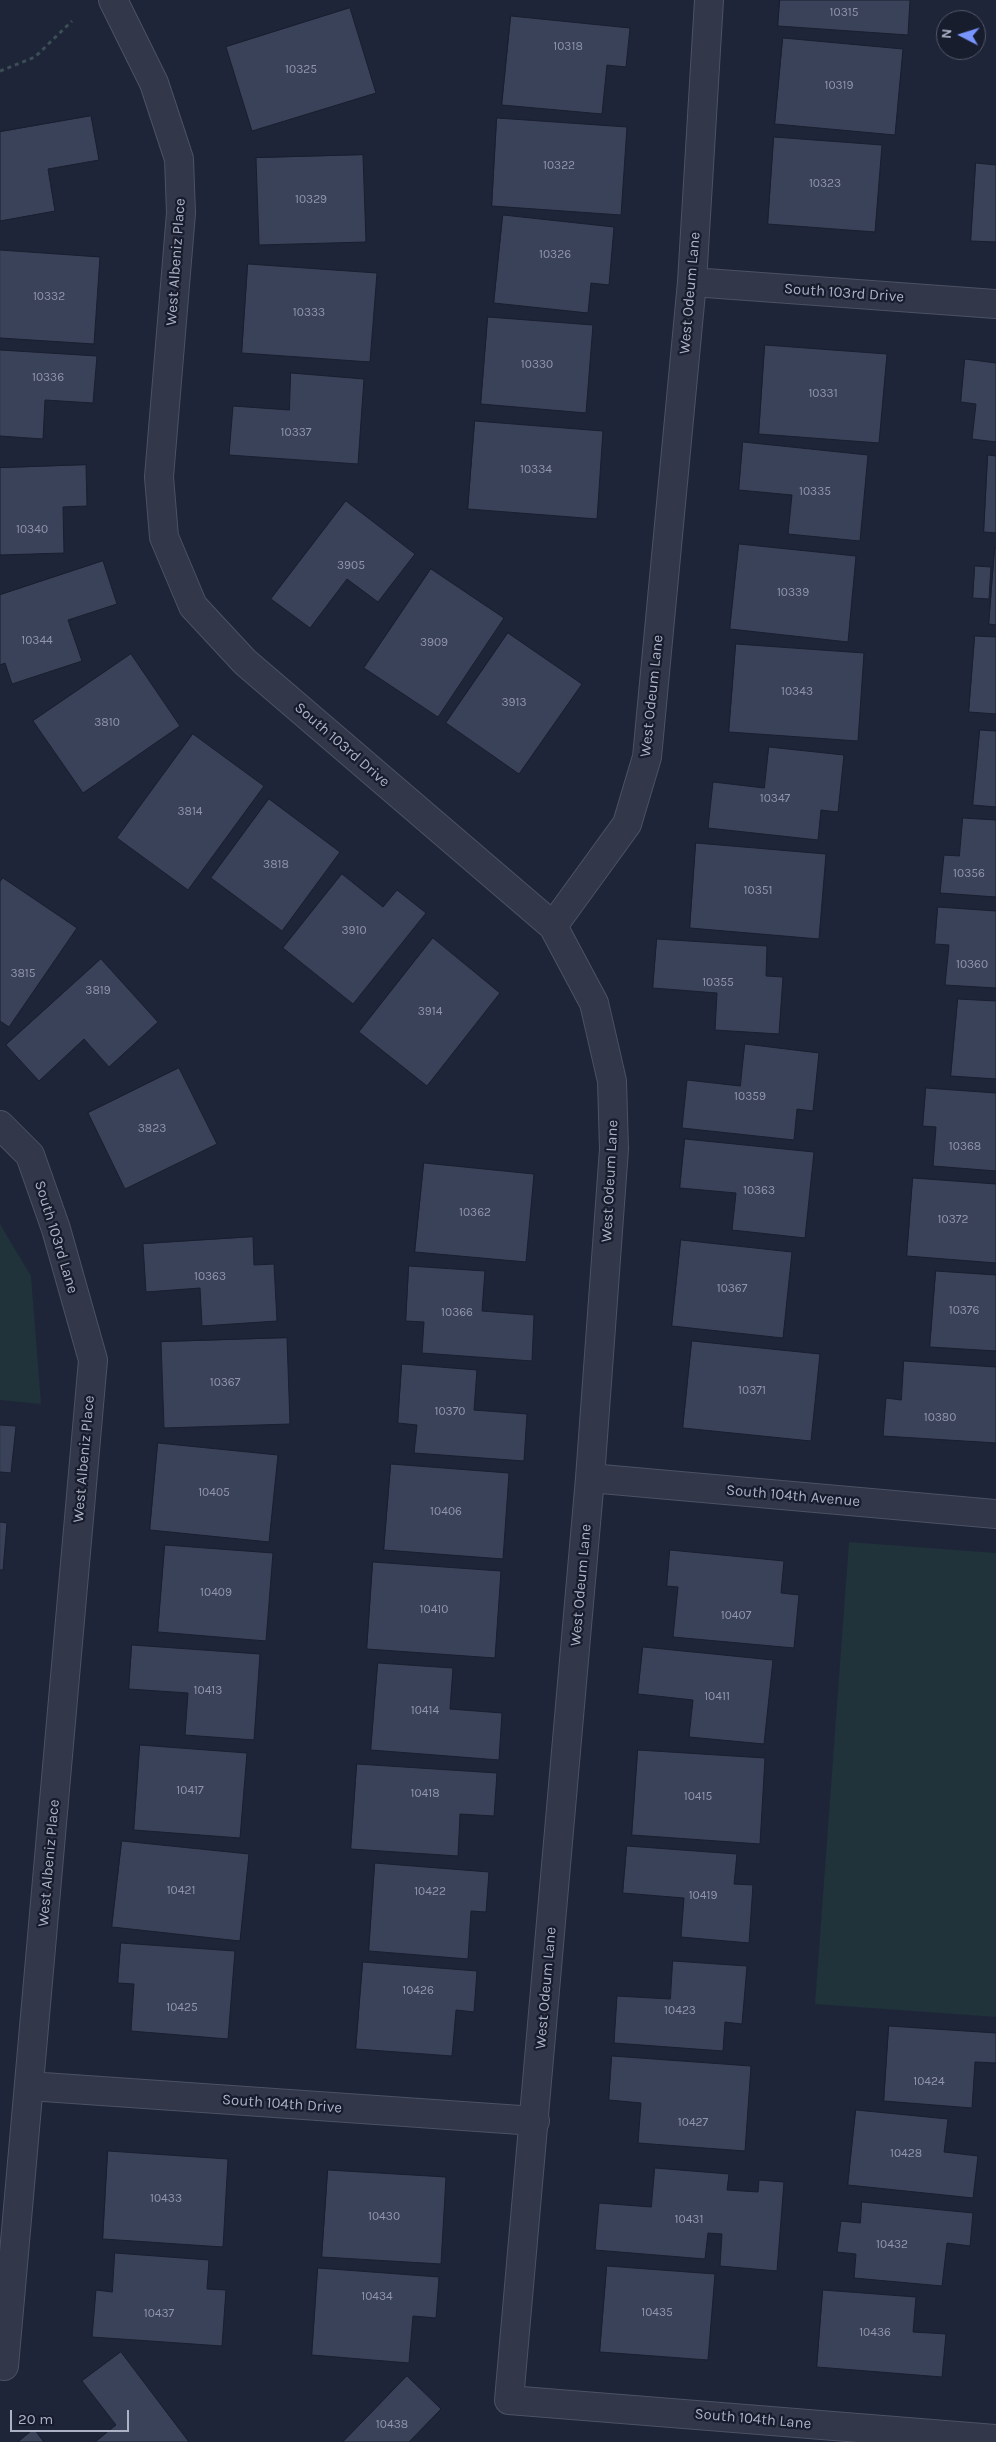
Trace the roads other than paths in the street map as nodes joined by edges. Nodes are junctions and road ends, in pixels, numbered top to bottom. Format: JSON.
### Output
{"nodes":[{"id":1,"x":114,"y":0,"type":"edge"},
{"id":2,"x":708,"y":0,"type":"edge"},
{"id":3,"x":692,"y":282,"type":"junction"},
{"id":4,"x":996,"y":304,"type":"edge"},
{"id":5,"x":164,"y":538,"type":"joint"},
{"id":6,"x":553,"y":926,"type":"junction"},
{"id":7,"x":0,"y":1125,"type":"edge"},
{"id":8,"x":93,"y":1360,"type":"joint"},
{"id":9,"x":590,"y":1478,"type":"junction"},
{"id":10,"x":996,"y":1514,"type":"edge"},
{"id":11,"x":29,"y":2086,"type":"junction"},
{"id":12,"x":535,"y":2121,"type":"junction"},
{"id":13,"x":2,"y":2365,"type":"edge"},
{"id":14,"x":509,"y":2400,"type":"joint"},
{"id":15,"x":996,"y":2439,"type":"edge"}],
"edges":[{"from":1,"to":5,"type":"street","name":"West Albeniz Place"},
{"from":2,"to":3,"type":"street","name":"West Odeum Lane"},
{"from":3,"to":4,"type":"street","name":"South 103rd Drive"},
{"from":3,"to":6,"type":"street","name":"West Odeum Lane"},
{"from":5,"to":6,"type":"street","name":"South 103rd Drive"},
{"from":6,"to":9,"type":"street","name":"West Odeum Lane"},
{"from":7,"to":8,"type":"street","name":"South 103rd Lane"},
{"from":8,"to":11,"type":"street","name":"West Albeniz Place"},
{"from":9,"to":10,"type":"street","name":"South 104th Avenue"},
{"from":9,"to":12,"type":"street","name":"West Odeum Lane"},
{"from":11,"to":12,"type":"street","name":"South 104th Drive"},
{"from":11,"to":13,"type":"street","name":"West Albeniz Place"},
{"from":12,"to":14,"type":"street","name":"West Odeum Lane"},
{"from":14,"to":15,"type":"street","name":"South 104th Lane"}]}
